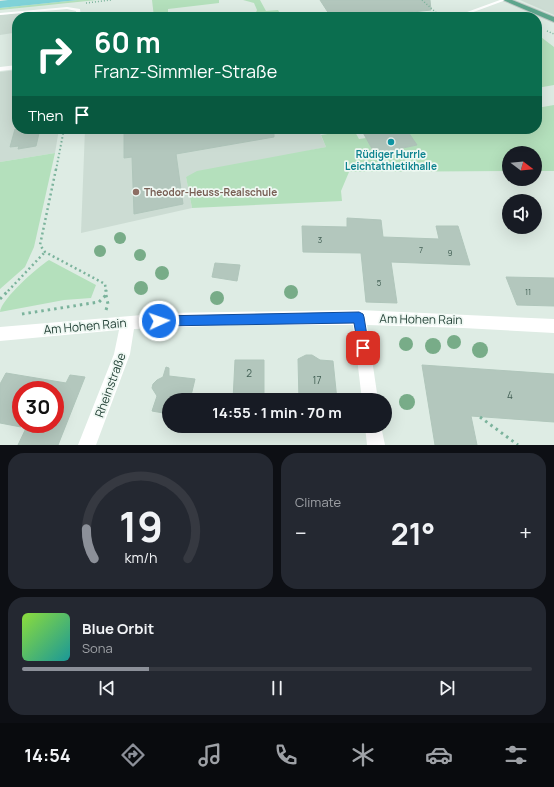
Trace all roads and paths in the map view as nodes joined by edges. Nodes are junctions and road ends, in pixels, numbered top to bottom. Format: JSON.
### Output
{"nodes":[{"id":1,"x":111,"y":0,"type":"edge"},
{"id":2,"x":422,"y":0,"type":"edge"},
{"id":3,"x":505,"y":0,"type":"edge"},
{"id":4,"x":84,"y":3,"type":"dead end"},
{"id":5,"x":22,"y":12,"type":"edge"},
{"id":6,"x":78,"y":12,"type":"edge"},
{"id":7,"x":435,"y":12,"type":"edge"},
{"id":8,"x":470,"y":12,"type":"edge"},
{"id":9,"x":534,"y":12,"type":"edge"},
{"id":10,"x":12,"y":13,"type":"edge"},
{"id":11,"x":0,"y":14,"type":"edge"},
{"id":12,"x":542,"y":15,"type":"edge"},
{"id":13,"x":554,"y":20,"type":"edge"},
{"id":14,"x":12,"y":68,"type":"edge"},
{"id":15,"x":0,"y":69,"type":"edge"},
{"id":16,"x":63,"y":134,"type":"edge"},
{"id":17,"x":45,"y":252,"type":"junction"},
{"id":18,"x":0,"y":299,"type":"edge"},
{"id":19,"x":15,"y":315,"type":"dead end"},
{"id":20,"x":359,"y":317,"type":"junction"},
{"id":21,"x":128,"y":323,"type":"junction"},
{"id":22,"x":554,"y":326,"type":"edge"},
{"id":23,"x":0,"y":334,"type":"edge"},
{"id":24,"x":369,"y":393,"type":"edge"},
{"id":25,"x":480,"y":417,"type":"dead end"},
{"id":26,"x":374,"y":433,"type":"edge"},
{"id":27,"x":87,"y":445,"type":"edge"},
{"id":28,"x":376,"y":445,"type":"edge"},
{"id":29,"x":518,"y":445,"type":"edge"}],
"edges":[{"from":1,"to":4,"type":"path"},
{"from":2,"to":7,"type":"path"},
{"from":3,"to":8,"type":"lane"},
{"from":3,"to":9,"type":"main road"},
{"from":5,"to":6,"type":"lane"},
{"from":10,"to":11,"type":"lane"},
{"from":12,"to":13,"type":"main road"},
{"from":14,"to":15,"type":"street"},
{"from":16,"to":17,"type":"path"},
{"from":17,"to":18,"type":"path"},
{"from":17,"to":19,"type":"path"},
{"from":20,"to":21,"type":"street","name":"Am Hohen Rain"},
{"from":20,"to":22,"type":"street","name":"Am Hohen Rain"},
{"from":20,"to":24,"type":"street"},
{"from":21,"to":23,"type":"street","name":"Am Hohen Rain"},
{"from":21,"to":27,"type":"street","name":"Rheinstraße"},
{"from":25,"to":29,"type":"path"},
{"from":26,"to":28,"type":"street"}]}
